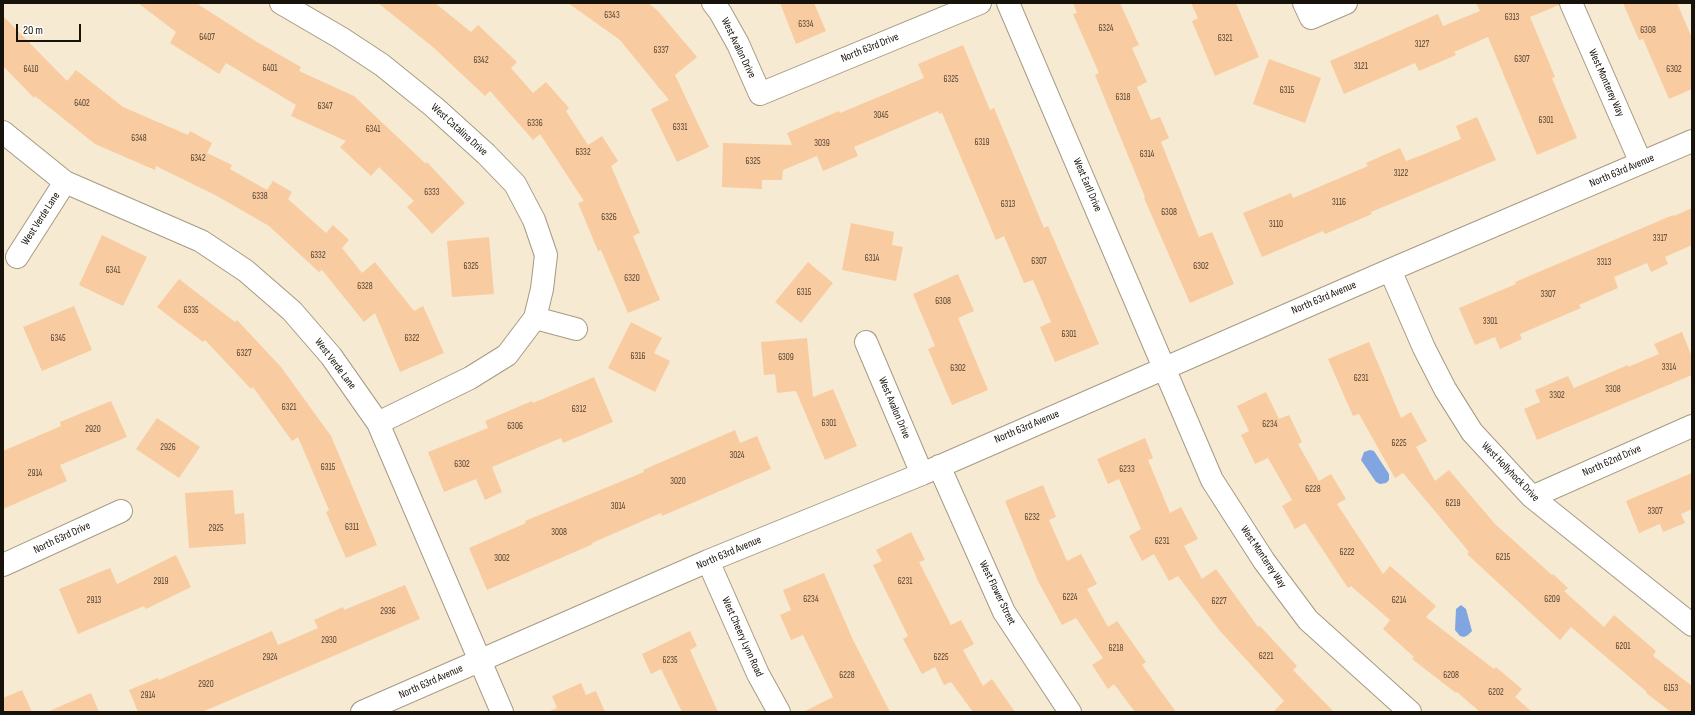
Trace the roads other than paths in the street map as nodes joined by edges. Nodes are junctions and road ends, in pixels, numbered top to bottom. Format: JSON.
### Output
{"nodes":[{"id":1,"x":281,"y":3,"type":"edge"},
{"id":2,"x":713,"y":3,"type":"edge"},
{"id":3,"x":980,"y":3,"type":"edge"},
{"id":4,"x":1008,"y":3,"type":"edge"},
{"id":5,"x":1346,"y":3,"type":"edge"},
{"id":6,"x":1571,"y":3,"type":"edge"},
{"id":7,"x":1307,"y":10,"type":"edge"},
{"id":8,"x":760,"y":94,"type":"joint"},
{"id":9,"x":3,"y":132,"type":"edge"},
{"id":10,"x":1692,"y":141,"type":"edge"},
{"id":11,"x":1642,"y":163,"type":"junction"},
{"id":12,"x":65,"y":182,"type":"junction"},
{"id":13,"x":17,"y":257,"type":"dead end"},
{"id":14,"x":1390,"y":270,"type":"junction"},
{"id":15,"x":535,"y":318,"type":"junction"},
{"id":16,"x":576,"y":329,"type":"dead end"},
{"id":17,"x":866,"y":342,"type":"dead end"},
{"id":18,"x":1165,"y":368,"type":"junction"},
{"id":19,"x":378,"y":423,"type":"junction"},
{"id":20,"x":1692,"y":426,"type":"edge"},
{"id":21,"x":930,"y":470,"type":"junction"},
{"id":22,"x":1532,"y":497,"type":"junction"},
{"id":23,"x":121,"y":511,"type":"dead end"},
{"id":24,"x":708,"y":562,"type":"junction"},
{"id":25,"x":3,"y":565,"type":"edge"},
{"id":26,"x":1692,"y":625,"type":"edge"},
{"id":27,"x":479,"y":661,"type":"junction"},
{"id":28,"x":362,"y":712,"type":"edge"},
{"id":29,"x":502,"y":712,"type":"edge"},
{"id":30,"x":780,"y":712,"type":"edge"},
{"id":31,"x":1070,"y":712,"type":"edge"},
{"id":32,"x":1410,"y":712,"type":"edge"}],
"edges":[{"from":1,"to":15,"type":"street","name":"West Catalina Drive"},
{"from":2,"to":8,"type":"street","name":"West Avalon Drive"},
{"from":3,"to":8,"type":"street","name":"North 63rd Drive"},
{"from":4,"to":18,"type":"street","name":"West Earll Drive"},
{"from":5,"to":7,"type":"street"},
{"from":6,"to":11,"type":"street","name":"West Monterey Way"},
{"from":9,"to":12,"type":"street","name":"West Verde Lane"},
{"from":10,"to":11,"type":"street","name":"North 63rd Avenue"},
{"from":11,"to":14,"type":"street","name":"North 63rd Avenue"},
{"from":12,"to":13,"type":"street","name":"West Verde Lane"},
{"from":12,"to":19,"type":"street","name":"West Verde Lane"},
{"from":14,"to":18,"type":"street","name":"North 63rd Avenue"},
{"from":14,"to":22,"type":"street","name":"West Hollyhock Drive"},
{"from":15,"to":16,"type":"street"},
{"from":15,"to":19,"type":"street","name":"West Catalina Drive"},
{"from":17,"to":21,"type":"street","name":"West Avalon Drive"},
{"from":18,"to":21,"type":"street","name":"North 63rd Avenue"},
{"from":18,"to":32,"type":"street","name":"West Monterey Way"},
{"from":19,"to":27,"type":"street","name":"West Verde Lane"},
{"from":20,"to":22,"type":"street","name":"North 62nd Drive"},
{"from":21,"to":24,"type":"street","name":"North 63rd Avenue"},
{"from":21,"to":31,"type":"street","name":"West Flower Street"},
{"from":22,"to":26,"type":"street","name":"West Hollyhock Drive"},
{"from":23,"to":25,"type":"street","name":"North 63rd Drive"},
{"from":24,"to":27,"type":"street","name":"North 63rd Avenue"},
{"from":24,"to":30,"type":"street","name":"West Cheery Lynn Road"},
{"from":27,"to":28,"type":"street","name":"North 63rd Avenue"},
{"from":27,"to":29,"type":"street"}]}
